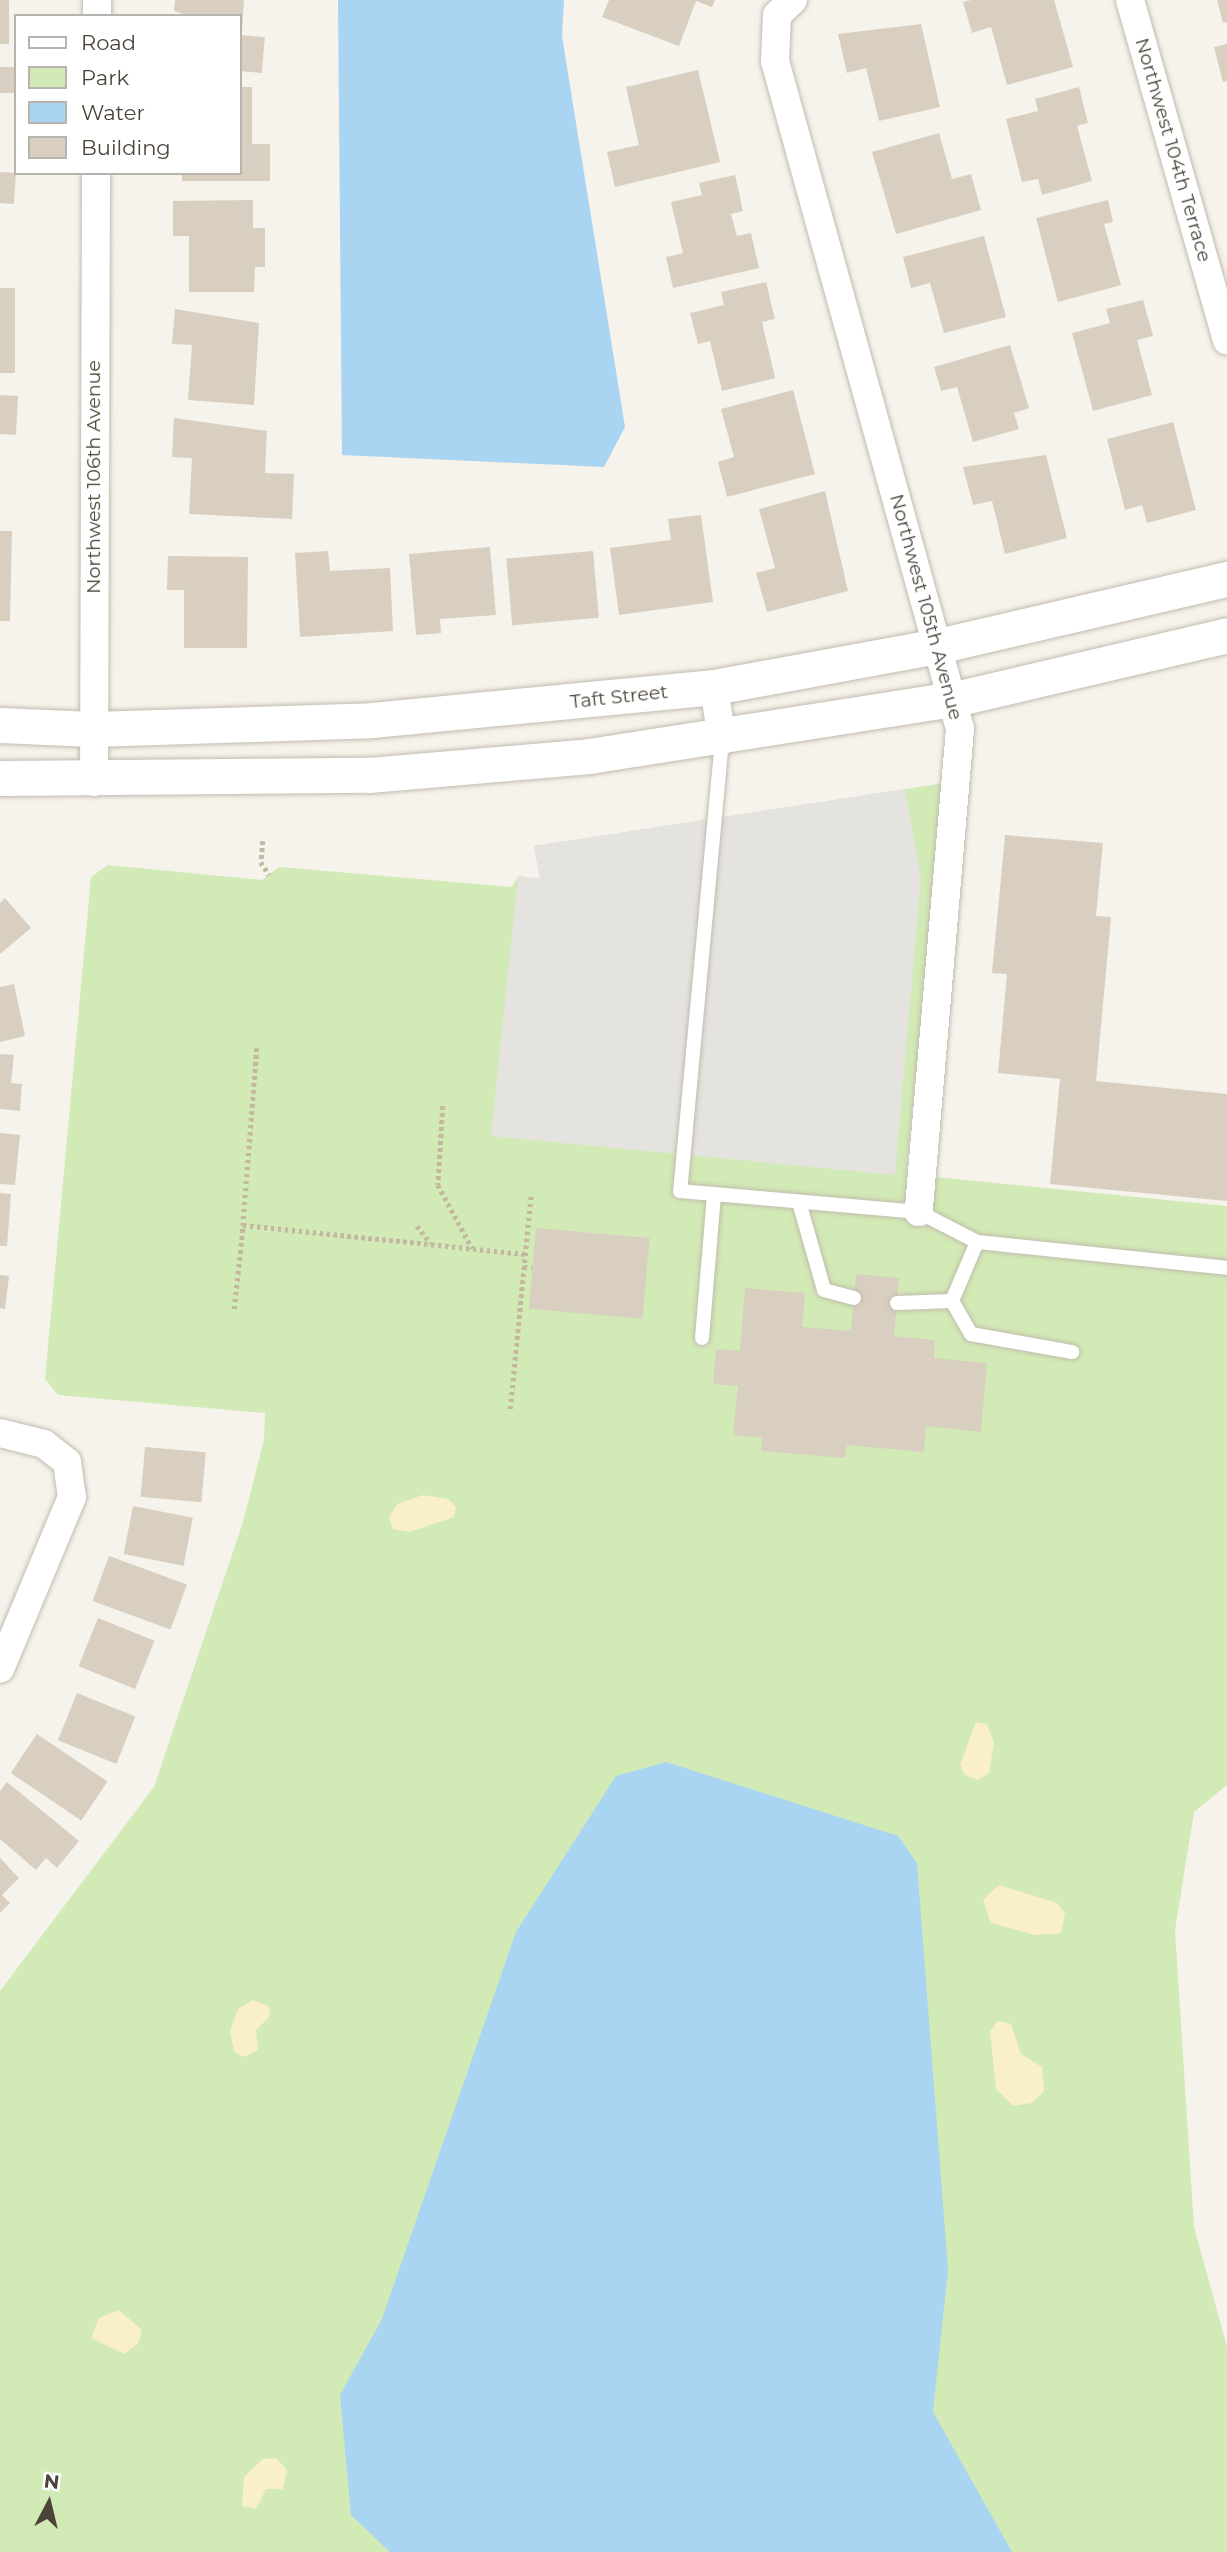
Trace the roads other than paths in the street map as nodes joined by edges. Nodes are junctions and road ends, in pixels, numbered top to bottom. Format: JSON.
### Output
{"nodes":[{"id":1,"x":1130,"y":0,"type":"edge"},
{"id":2,"x":785,"y":8,"type":"edge"},
{"id":3,"x":96,"y":175,"type":"edge"},
{"id":4,"x":1227,"y":340,"type":"edge"},
{"id":5,"x":1227,"y":579,"type":"edge"},
{"id":6,"x":1227,"y":635,"type":"edge"},
{"id":7,"x":938,"y":646,"type":"junction"},
{"id":8,"x":715,"y":687,"type":"junction"},
{"id":9,"x":955,"y":699,"type":"junction"},
{"id":10,"x":0,"y":724,"type":"edge"},
{"id":11,"x":93,"y":729,"type":"junction"},
{"id":12,"x":722,"y":740,"type":"junction"},
{"id":13,"x":0,"y":778,"type":"edge"},
{"id":14,"x":94,"y":782,"type":"junction"},
{"id":15,"x":714,"y":1195,"type":"junction"},
{"id":16,"x":799,"y":1202,"type":"junction"},
{"id":17,"x":919,"y":1212,"type":"junction"},
{"id":18,"x":977,"y":1242,"type":"junction"},
{"id":19,"x":1227,"y":1268,"type":"edge"},
{"id":20,"x":854,"y":1298,"type":"dead end"},
{"id":21,"x":952,"y":1301,"type":"junction"},
{"id":22,"x":897,"y":1303,"type":"dead end"},
{"id":23,"x":702,"y":1338,"type":"dead end"},
{"id":24,"x":1072,"y":1352,"type":"dead end"},
{"id":25,"x":0,"y":1433,"type":"edge"},
{"id":26,"x":0,"y":1670,"type":"edge"}],
"edges":[{"from":1,"to":4,"type":"street","name":"Northwest 104th Terrace"},
{"from":2,"to":7,"type":"street","name":"Northwest 105th Avenue"},
{"from":3,"to":11,"type":"street","name":"Northwest 106th Avenue"},
{"from":5,"to":7,"type":"street","name":"Taft Street"},
{"from":6,"to":9,"type":"street"},
{"from":7,"to":8,"type":"street","name":"Taft Street"},
{"from":7,"to":9,"type":"street","name":"Northwest 105th Avenue"},
{"from":8,"to":11,"type":"street","name":"Taft Street"},
{"from":8,"to":12,"type":"street"},
{"from":9,"to":12,"type":"street"},
{"from":9,"to":17,"type":"street","name":"Northwest 105th Avenue"},
{"from":10,"to":11,"type":"street","name":"Taft Street"},
{"from":11,"to":14,"type":"street","name":"Northwest 106th Avenue"},
{"from":12,"to":14,"type":"street"},
{"from":12,"to":15,"type":"lane"},
{"from":13,"to":14,"type":"street"},
{"from":15,"to":16,"type":"lane"},
{"from":15,"to":23,"type":"lane"},
{"from":16,"to":17,"type":"lane"},
{"from":16,"to":20,"type":"lane"},
{"from":17,"to":18,"type":"lane"},
{"from":18,"to":19,"type":"lane"},
{"from":18,"to":21,"type":"lane"},
{"from":21,"to":22,"type":"lane"},
{"from":21,"to":24,"type":"lane"},
{"from":25,"to":26,"type":"street"}]}
